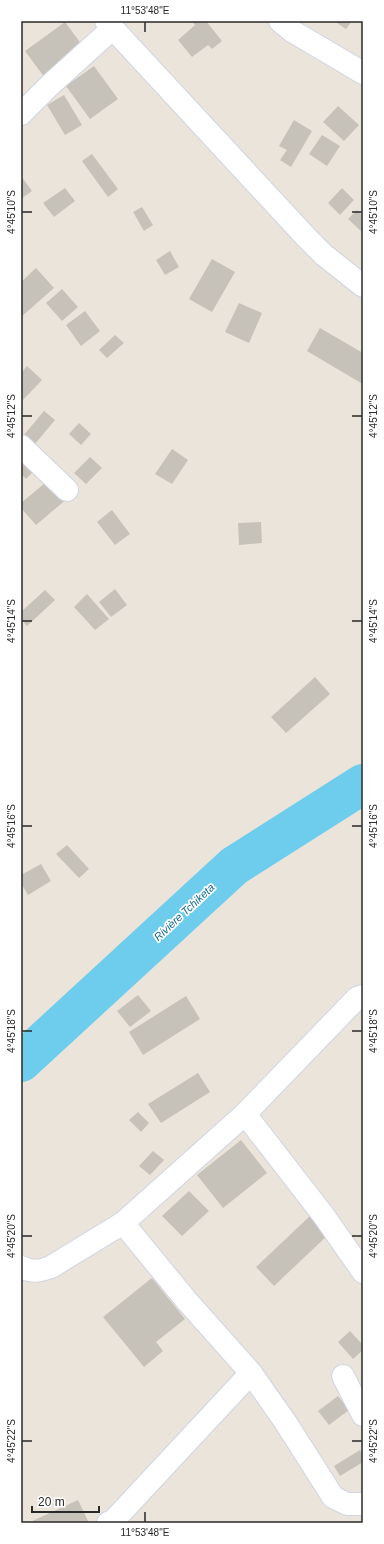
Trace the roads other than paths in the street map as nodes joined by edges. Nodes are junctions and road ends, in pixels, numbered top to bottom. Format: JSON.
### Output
{"nodes":[{"id":1,"x":280,"y":21,"type":"edge"},
{"id":2,"x":110,"y":25,"type":"edge"},
{"id":3,"x":363,"y":73,"type":"edge"},
{"id":4,"x":21,"y":114,"type":"edge"},
{"id":5,"x":360,"y":277,"type":"edge"},
{"id":6,"x":21,"y":446,"type":"edge"},
{"id":7,"x":67,"y":490,"type":"dead end"},
{"id":8,"x":363,"y":996,"type":"edge"},
{"id":9,"x":245,"y":1114,"type":"junction"},
{"id":10,"x":123,"y":1223,"type":"junction"},
{"id":11,"x":21,"y":1267,"type":"edge"},
{"id":12,"x":363,"y":1272,"type":"edge"},
{"id":13,"x":251,"y":1373,"type":"junction"},
{"id":14,"x":343,"y":1376,"type":"dead end"},
{"id":15,"x":363,"y":1415,"type":"edge"},
{"id":16,"x":363,"y":1504,"type":"edge"},
{"id":17,"x":108,"y":1523,"type":"edge"}],
"edges":[{"from":1,"to":3,"type":"street"},
{"from":2,"to":4,"type":"street"},
{"from":2,"to":5,"type":"street"},
{"from":6,"to":7,"type":"street"},
{"from":8,"to":9,"type":"street"},
{"from":9,"to":10,"type":"street"},
{"from":9,"to":12,"type":"street"},
{"from":10,"to":11,"type":"street"},
{"from":10,"to":13,"type":"street"},
{"from":13,"to":16,"type":"street"},
{"from":13,"to":17,"type":"street"},
{"from":14,"to":15,"type":"street"}]}
